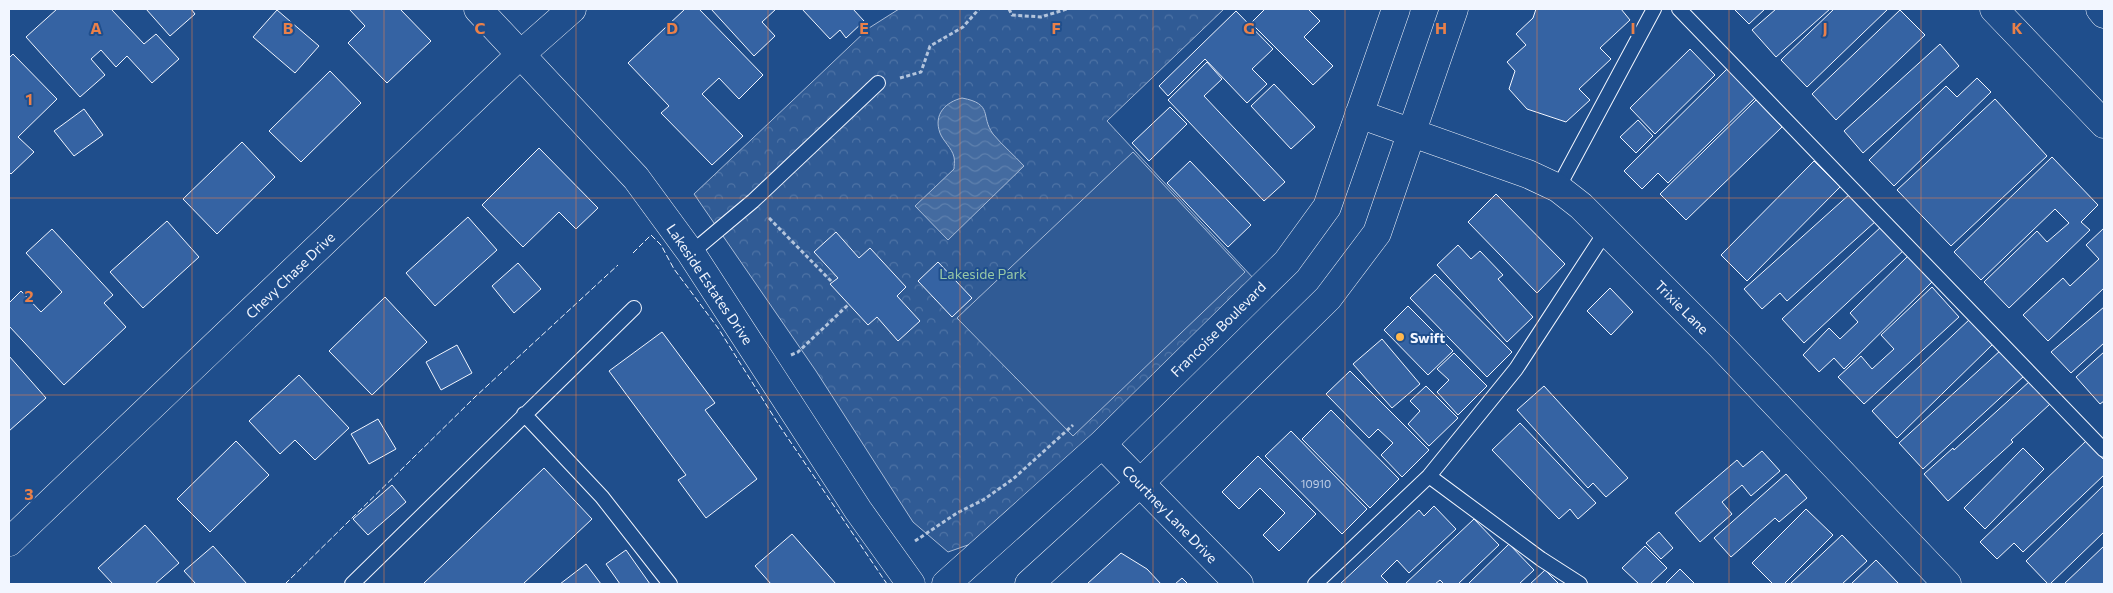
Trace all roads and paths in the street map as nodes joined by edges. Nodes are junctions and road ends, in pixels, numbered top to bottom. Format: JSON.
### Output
{"nodes":[{"id":1,"x":478,"y":9,"type":"edge"},
{"id":2,"x":572,"y":9,"type":"edge"},
{"id":3,"x":979,"y":9,"type":"edge"},
{"id":4,"x":1008,"y":9,"type":"edge"},
{"id":5,"x":1067,"y":9,"type":"edge"},
{"id":6,"x":1396,"y":9,"type":"edge"},
{"id":7,"x":1454,"y":9,"type":"edge"},
{"id":8,"x":1654,"y":9,"type":"edge"},
{"id":9,"x":1679,"y":9,"type":"edge"},
{"id":10,"x":1994,"y":9,"type":"edge"},
{"id":11,"x":2100,"y":9,"type":"edge"},
{"id":12,"x":2104,"y":14,"type":"edge"},
{"id":13,"x":521,"y":54,"type":"junction"},
{"id":14,"x":878,"y":83,"type":"joint"},
{"id":15,"x":1360,"y":114,"type":"junction"},
{"id":16,"x":2104,"y":124,"type":"edge"},
{"id":17,"x":1412,"y":132,"type":"junction"},
{"id":18,"x":1558,"y":188,"type":"junction"},
{"id":19,"x":753,"y":201,"type":"junction"},
{"id":20,"x":1606,"y":231,"type":"junction"},
{"id":21,"x":691,"y":253,"type":"junction"},
{"id":22,"x":832,"y":282,"type":"dead end"},
{"id":23,"x":849,"y":304,"type":"dead end"},
{"id":24,"x":634,"y":308,"type":"dead end"},
{"id":25,"x":766,"y":368,"type":"junction"},
{"id":26,"x":524,"y":414,"type":"junction"},
{"id":27,"x":1073,"y":424,"type":"dead end"},
{"id":28,"x":1102,"y":444,"type":"junction"},
{"id":29,"x":2104,"y":450,"type":"edge"},
{"id":30,"x":1429,"y":476,"type":"junction"},
{"id":31,"x":1140,"y":484,"type":"junction"},
{"id":32,"x":9,"y":542,"type":"edge"},
{"id":33,"x":892,"y":557,"type":"junction"},
{"id":34,"x":352,"y":584,"type":"edge"},
{"id":35,"x":670,"y":584,"type":"edge"},
{"id":36,"x":911,"y":584,"type":"edge"},
{"id":37,"x":946,"y":584,"type":"edge"},
{"id":38,"x":1029,"y":584,"type":"edge"},
{"id":39,"x":1239,"y":584,"type":"edge"},
{"id":40,"x":1315,"y":584,"type":"edge"},
{"id":41,"x":1580,"y":584,"type":"edge"},
{"id":42,"x":1947,"y":584,"type":"edge"}],
"edges":[{"from":1,"to":13,"type":"street","name":"Lakeside Estates Drive"},
{"from":2,"to":13,"type":"street","name":"Chevy Chase Drive"},
{"from":3,"to":14,"type":"path"},
{"from":4,"to":5,"type":"path"},
{"from":6,"to":15,"type":"street","name":"Francoise Boulevard"},
{"from":7,"to":17,"type":"street"},
{"from":8,"to":18,"type":"lane"},
{"from":9,"to":29,"type":"lane"},
{"from":10,"to":16,"type":"street"},
{"from":11,"to":12,"type":"street"},
{"from":13,"to":21,"type":"street","name":"Lakeside Estates Drive"},
{"from":13,"to":32,"type":"street","name":"Chevy Chase Drive"},
{"from":14,"to":19,"type":"lane"},
{"from":15,"to":17,"type":"street","name":"Trixie Lane"},
{"from":15,"to":28,"type":"street","name":"Francoise Boulevard"},
{"from":17,"to":18,"type":"street","name":"Trixie Lane"},
{"from":17,"to":31,"type":"street"},
{"from":18,"to":20,"type":"street","name":"Trixie Lane"},
{"from":19,"to":21,"type":"lane"},
{"from":19,"to":22,"type":"path"},
{"from":20,"to":30,"type":"lane"},
{"from":20,"to":42,"type":"street","name":"Trixie Lane"},
{"from":21,"to":25,"type":"street","name":"Lakeside Estates Drive"},
{"from":23,"to":25,"type":"path"},
{"from":24,"to":26,"type":"lane"},
{"from":25,"to":33,"type":"street","name":"Lakeside Estates Drive"},
{"from":26,"to":34,"type":"lane"},
{"from":26,"to":35,"type":"lane"},
{"from":27,"to":33,"type":"path"},
{"from":28,"to":31,"type":"street","name":"Courtney Lane Drive"},
{"from":28,"to":37,"type":"street","name":"Francoise Boulevard"},
{"from":30,"to":40,"type":"lane"},
{"from":30,"to":41,"type":"lane"},
{"from":31,"to":38,"type":"street"},
{"from":31,"to":39,"type":"street","name":"Courtney Lane Drive"},
{"from":33,"to":36,"type":"street","name":"Lakeside Estates Drive"}]}
